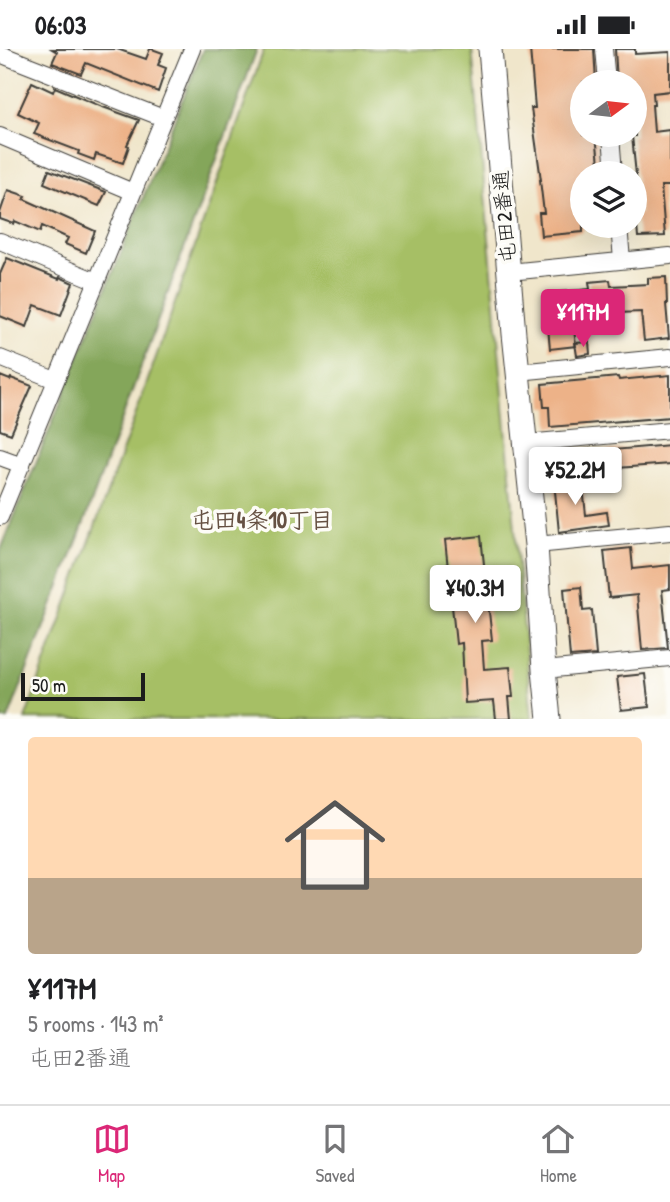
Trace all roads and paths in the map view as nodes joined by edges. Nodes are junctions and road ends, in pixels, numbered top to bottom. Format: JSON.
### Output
{"nodes":[{"id":1,"x":192,"y":49,"type":"edge"},
{"id":2,"x":490,"y":49,"type":"edge"},
{"id":3,"x":604,"y":49,"type":"edge"},
{"id":4,"x":0,"y":54,"type":"edge"},
{"id":5,"x":606,"y":70,"type":"edge"},
{"id":6,"x":163,"y":118,"type":"junction"},
{"id":7,"x":0,"y":136,"type":"edge"},
{"id":8,"x":134,"y":192,"type":"junction"},
{"id":9,"x":620,"y":238,"type":"edge"},
{"id":10,"x":0,"y":241,"type":"edge"},
{"id":11,"x":670,"y":256,"type":"edge"},
{"id":12,"x":622,"y":260,"type":"junction"},
{"id":13,"x":509,"y":272,"type":"junction"},
{"id":14,"x":96,"y":281,"type":"junction"},
{"id":15,"x":670,"y":357,"type":"edge"},
{"id":16,"x":0,"y":358,"type":"edge"},
{"id":17,"x":518,"y":372,"type":"junction"},
{"id":18,"x":55,"y":380,"type":"junction"},
{"id":19,"x":670,"y":430,"type":"edge"},
{"id":20,"x":526,"y":443,"type":"junction"},
{"id":21,"x":0,"y":457,"type":"edge"},
{"id":22,"x":22,"y":465,"type":"junction"},
{"id":23,"x":0,"y":517,"type":"edge"},
{"id":24,"x":670,"y":531,"type":"edge"},
{"id":25,"x":536,"y":545,"type":"junction"},
{"id":26,"x":670,"y":658,"type":"edge"},
{"id":27,"x":544,"y":670,"type":"junction"},
{"id":28,"x":549,"y":719,"type":"edge"}],
"edges":[{"from":1,"to":6,"type":"street"},
{"from":2,"to":13,"type":"street","name":"屯田2番通"},
{"from":3,"to":5,"type":"street"},
{"from":4,"to":6,"type":"street"},
{"from":6,"to":8,"type":"street"},
{"from":7,"to":8,"type":"street"},
{"from":8,"to":14,"type":"street"},
{"from":9,"to":12,"type":"street"},
{"from":10,"to":14,"type":"street"},
{"from":11,"to":12,"type":"street"},
{"from":12,"to":13,"type":"street"},
{"from":13,"to":17,"type":"street","name":"屯田2番通"},
{"from":14,"to":18,"type":"street"},
{"from":15,"to":17,"type":"street"},
{"from":16,"to":18,"type":"street"},
{"from":17,"to":20,"type":"street","name":"屯田2番通"},
{"from":18,"to":22,"type":"street"},
{"from":19,"to":20,"type":"street"},
{"from":20,"to":25,"type":"street","name":"屯田2番通"},
{"from":21,"to":22,"type":"street"},
{"from":22,"to":23,"type":"street"},
{"from":24,"to":25,"type":"street"},
{"from":25,"to":27,"type":"street","name":"屯田2番通"},
{"from":26,"to":27,"type":"street"},
{"from":27,"to":28,"type":"street","name":"屯田2番通"}]}
